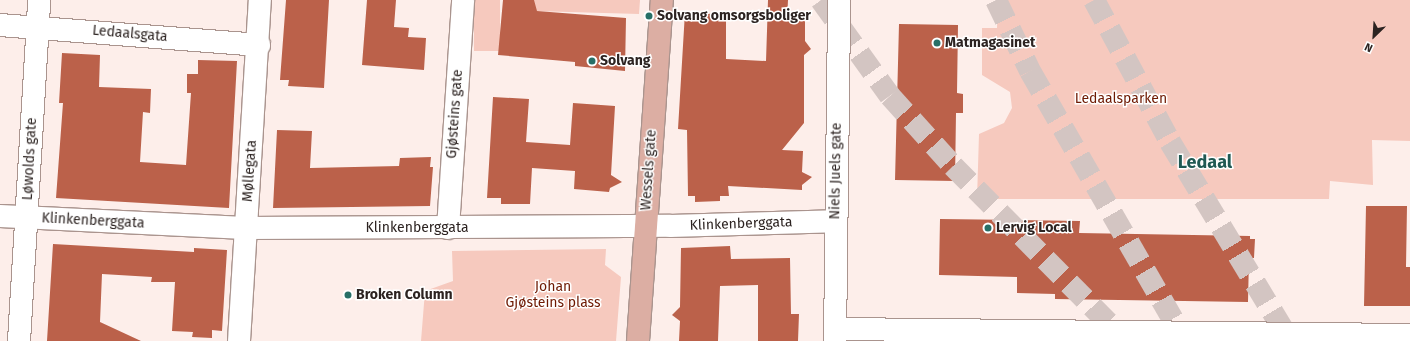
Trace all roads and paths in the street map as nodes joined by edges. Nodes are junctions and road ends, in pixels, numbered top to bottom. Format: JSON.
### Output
{"nodes":[{"id":1,"x":39,"y":0,"type":"edge"},
{"id":2,"x":260,"y":0,"type":"edge"},
{"id":3,"x":463,"y":0,"type":"edge"},
{"id":4,"x":662,"y":0,"type":"edge"},
{"id":5,"x":839,"y":0,"type":"edge"},
{"id":6,"x":0,"y":25,"type":"edge"},
{"id":7,"x":37,"y":26,"type":"junction"},
{"id":8,"x":259,"y":45,"type":"junction"},
{"id":9,"x":0,"y":216,"type":"edge"},
{"id":10,"x":28,"y":217,"type":"junction"},
{"id":11,"x":834,"y":221,"type":"junction"},
{"id":12,"x":645,"y":224,"type":"junction"},
{"id":13,"x":245,"y":228,"type":"junction"},
{"id":14,"x":448,"y":228,"type":"junction"},
{"id":15,"x":836,"y":335,"type":"edge"},
{"id":16,"x":1410,"y":335,"type":"edge"},
{"id":17,"x":19,"y":341,"type":"edge"},
{"id":18,"x":239,"y":341,"type":"edge"},
{"id":19,"x":638,"y":341,"type":"edge"}],
"edges":[{"from":1,"to":7,"type":"street","name":"Løwolds gate"},
{"from":2,"to":8,"type":"street","name":"Møllegata"},
{"from":3,"to":14,"type":"street","name":"Gjøsteins gate"},
{"from":4,"to":12,"type":"main road","name":"Wessels gate"},
{"from":5,"to":11,"type":"street","name":"Niels Juels gate"},
{"from":6,"to":7,"type":"street","name":"Ledaalsgata"},
{"from":7,"to":8,"type":"street","name":"Ledaalsgata"},
{"from":7,"to":10,"type":"street","name":"Løwolds gate"},
{"from":8,"to":13,"type":"street","name":"Møllegata"},
{"from":9,"to":10,"type":"street","name":"Klinkenberggata"},
{"from":10,"to":13,"type":"street","name":"Klinkenberggata"},
{"from":10,"to":17,"type":"street","name":"Løwolds gate"},
{"from":11,"to":12,"type":"street","name":"Klinkenberggata"},
{"from":11,"to":15,"type":"street","name":"Niels Juels gate"},
{"from":12,"to":14,"type":"street","name":"Klinkenberggata"},
{"from":12,"to":19,"type":"main road","name":"Wessels gate"},
{"from":13,"to":14,"type":"street","name":"Klinkenberggata"},
{"from":13,"to":18,"type":"street","name":"Møllegata"},
{"from":15,"to":16,"type":"street"}]}
